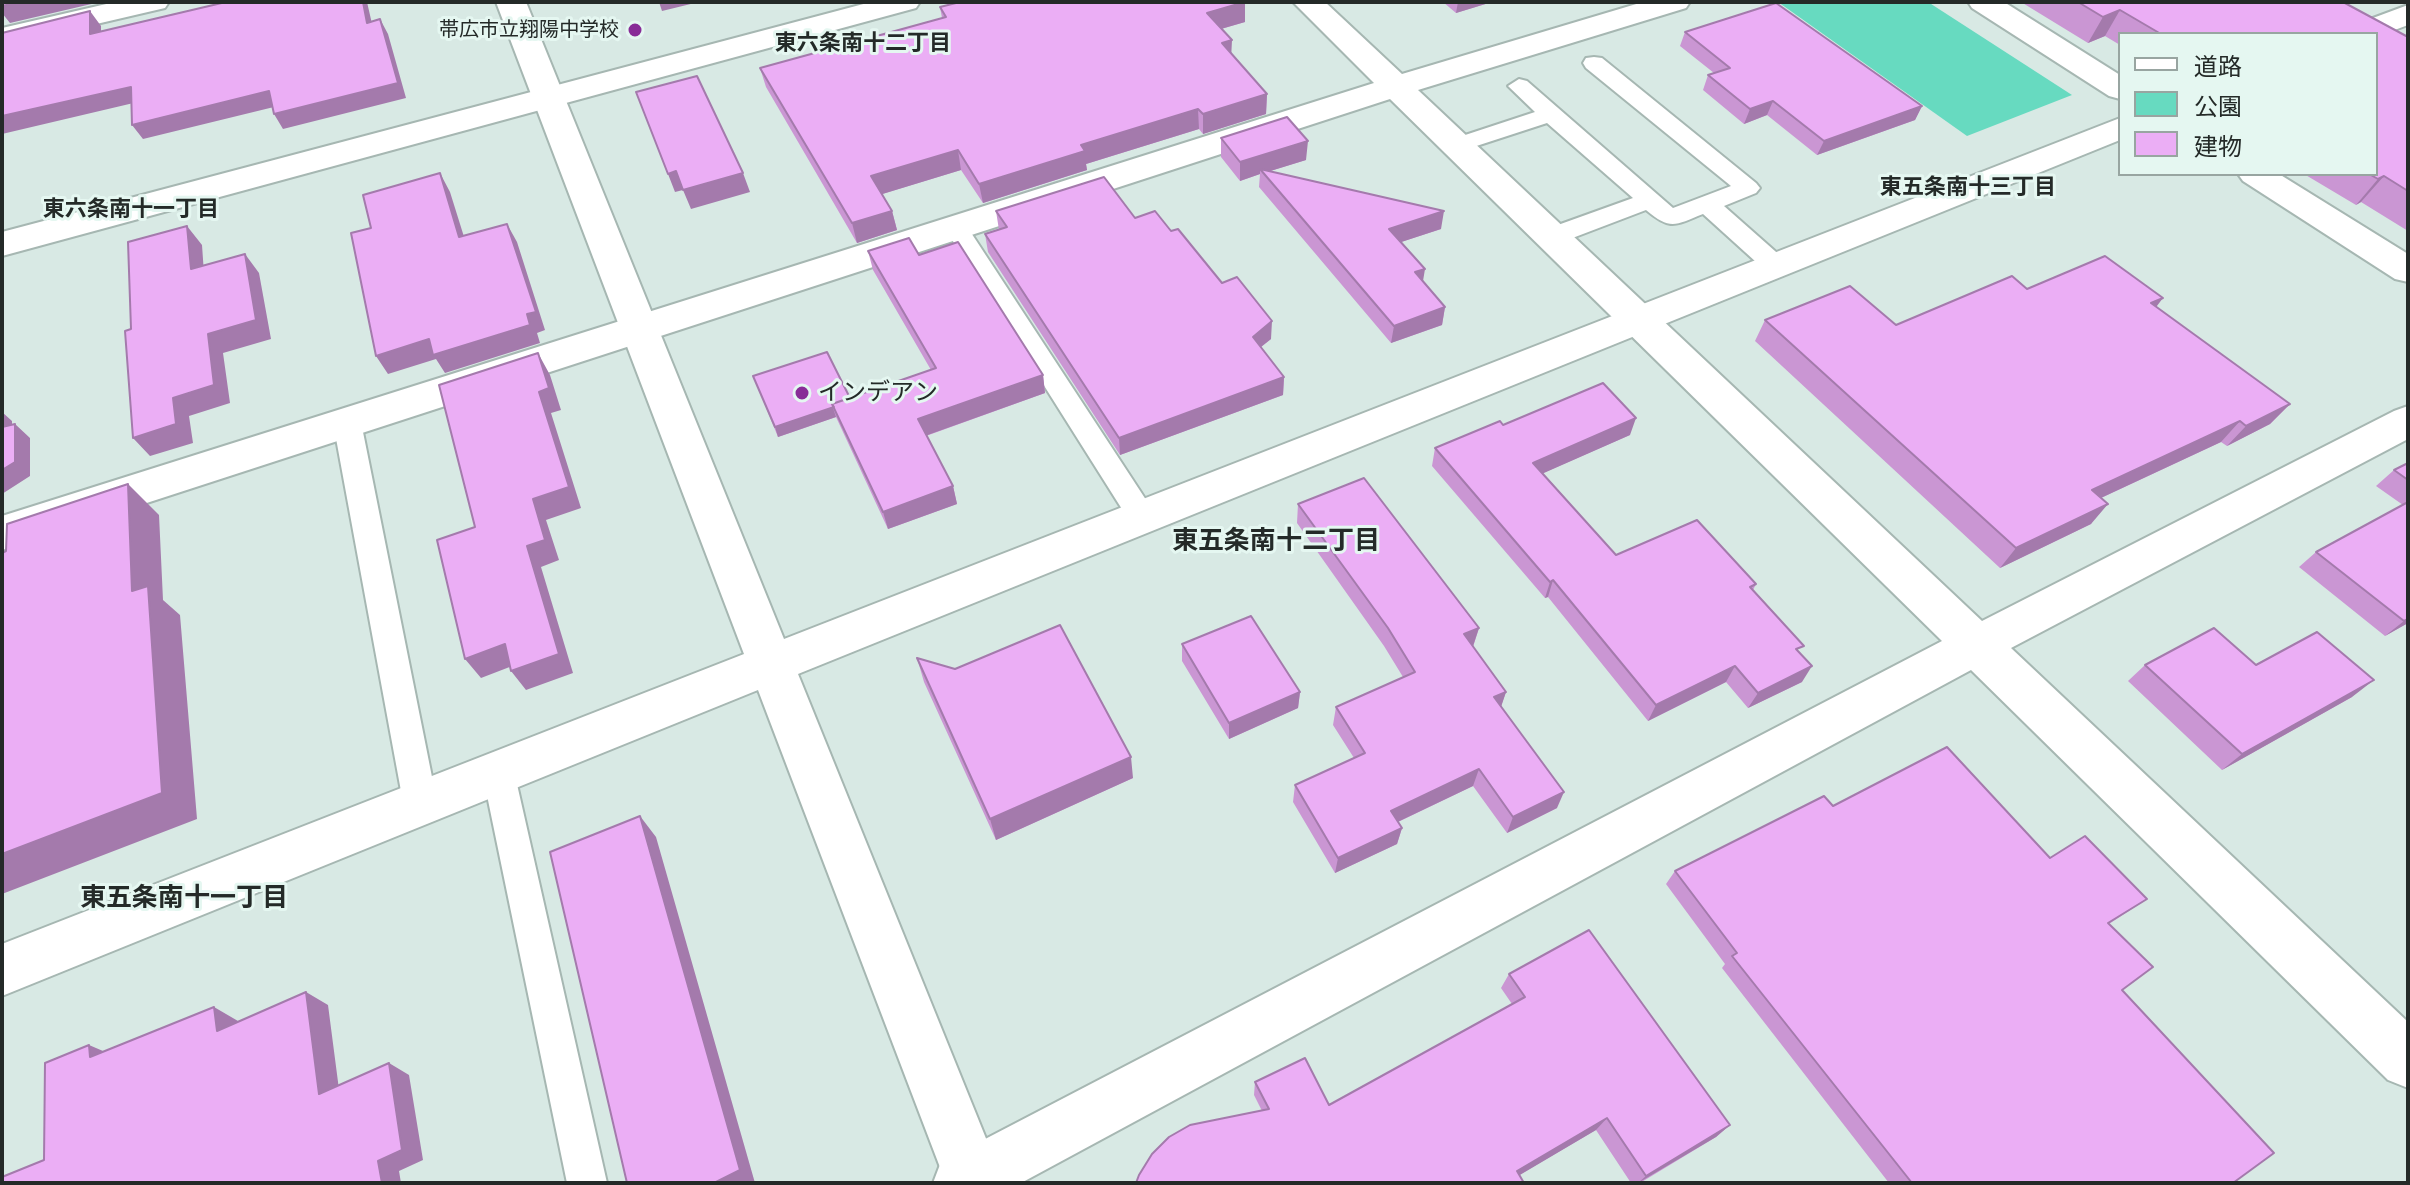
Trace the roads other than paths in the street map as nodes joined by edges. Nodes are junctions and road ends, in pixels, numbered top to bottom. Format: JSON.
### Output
{"nodes":[{"id":1,"x":154,"y":2,"type":"edge"},
{"id":2,"x":511,"y":2,"type":"edge"},
{"id":3,"x":905,"y":2,"type":"edge"},
{"id":4,"x":1308,"y":2,"type":"edge"},
{"id":5,"x":1675,"y":2,"type":"edge"},
{"id":6,"x":1983,"y":2,"type":"edge"},
{"id":7,"x":2408,"y":14,"type":"edge"},
{"id":8,"x":2362,"y":32,"type":"edge"},
{"id":9,"x":2,"y":37,"type":"edge"},
{"id":10,"x":1594,"y":63,"type":"dead end"},
{"id":11,"x":1397,"y":86,"type":"junction"},
{"id":12,"x":1519,"y":86,"type":"dead end"},
{"id":13,"x":2118,"y":88,"type":"edge"},
{"id":14,"x":548,"y":97,"type":"junction"},
{"id":15,"x":1551,"y":114,"type":"junction"},
{"id":16,"x":2118,"y":129,"type":"edge"},
{"id":17,"x":1458,"y":145,"type":"junction"},
{"id":18,"x":2258,"y":176,"type":"edge"},
{"id":19,"x":1650,"y":200,"type":"junction"},
{"id":20,"x":1707,"y":204,"type":"junction"},
{"id":21,"x":956,"y":227,"type":"junction"},
{"id":22,"x":1553,"y":236,"type":"junction"},
{"id":23,"x":2,"y":244,"type":"edge"},
{"id":24,"x":1775,"y":265,"type":"junction"},
{"id":25,"x":2408,"y":270,"type":"edge"},
{"id":26,"x":1638,"y":318,"type":"junction"},
{"id":27,"x":639,"y":329,"type":"junction"},
{"id":28,"x":2408,"y":421,"type":"edge"},
{"id":29,"x":347,"y":422,"type":"junction"},
{"id":30,"x":1142,"y":517,"type":"junction"},
{"id":31,"x":2,"y":533,"type":"edge"},
{"id":32,"x":1976,"y":645,"type":"junction"},
{"id":33,"x":771,"y":662,"type":"junction"},
{"id":34,"x":498,"y":771,"type":"junction"},
{"id":35,"x":420,"y":802,"type":"junction"},
{"id":36,"x":2,"y":970,"type":"edge"},
{"id":37,"x":2408,"y":1060,"type":"edge"},
{"id":38,"x":970,"y":1181,"type":"edge"},
{"id":39,"x":587,"y":1183,"type":"edge"}],
"edges":[{"from":1,"to":9,"type":"street"},
{"from":2,"to":14,"type":"street"},
{"from":3,"to":14,"type":"street"},
{"from":4,"to":11,"type":"street"},
{"from":5,"to":11,"type":"street"},
{"from":6,"to":13,"type":"street"},
{"from":7,"to":8,"type":"street"},
{"from":10,"to":20,"type":"lane"},
{"from":11,"to":17,"type":"street"},
{"from":11,"to":21,"type":"street"},
{"from":12,"to":15,"type":"lane"},
{"from":14,"to":23,"type":"street"},
{"from":14,"to":27,"type":"street"},
{"from":15,"to":17,"type":"lane"},
{"from":15,"to":19,"type":"lane"},
{"from":16,"to":24,"type":"street"},
{"from":17,"to":22,"type":"street"},
{"from":18,"to":25,"type":"street"},
{"from":19,"to":20,"type":"lane"},
{"from":19,"to":22,"type":"lane"},
{"from":20,"to":24,"type":"lane"},
{"from":21,"to":27,"type":"street"},
{"from":21,"to":30,"type":"lane"},
{"from":22,"to":26,"type":"street"},
{"from":24,"to":26,"type":"street"},
{"from":26,"to":30,"type":"street"},
{"from":26,"to":32,"type":"street"},
{"from":27,"to":29,"type":"street"},
{"from":27,"to":33,"type":"street"},
{"from":28,"to":32,"type":"street"},
{"from":29,"to":31,"type":"street"},
{"from":29,"to":35,"type":"lane"},
{"from":30,"to":33,"type":"street"},
{"from":32,"to":37,"type":"street"},
{"from":32,"to":38,"type":"street"},
{"from":33,"to":34,"type":"street"},
{"from":33,"to":38,"type":"street"},
{"from":34,"to":35,"type":"street"},
{"from":34,"to":39,"type":"lane"},
{"from":35,"to":36,"type":"street"}]}
